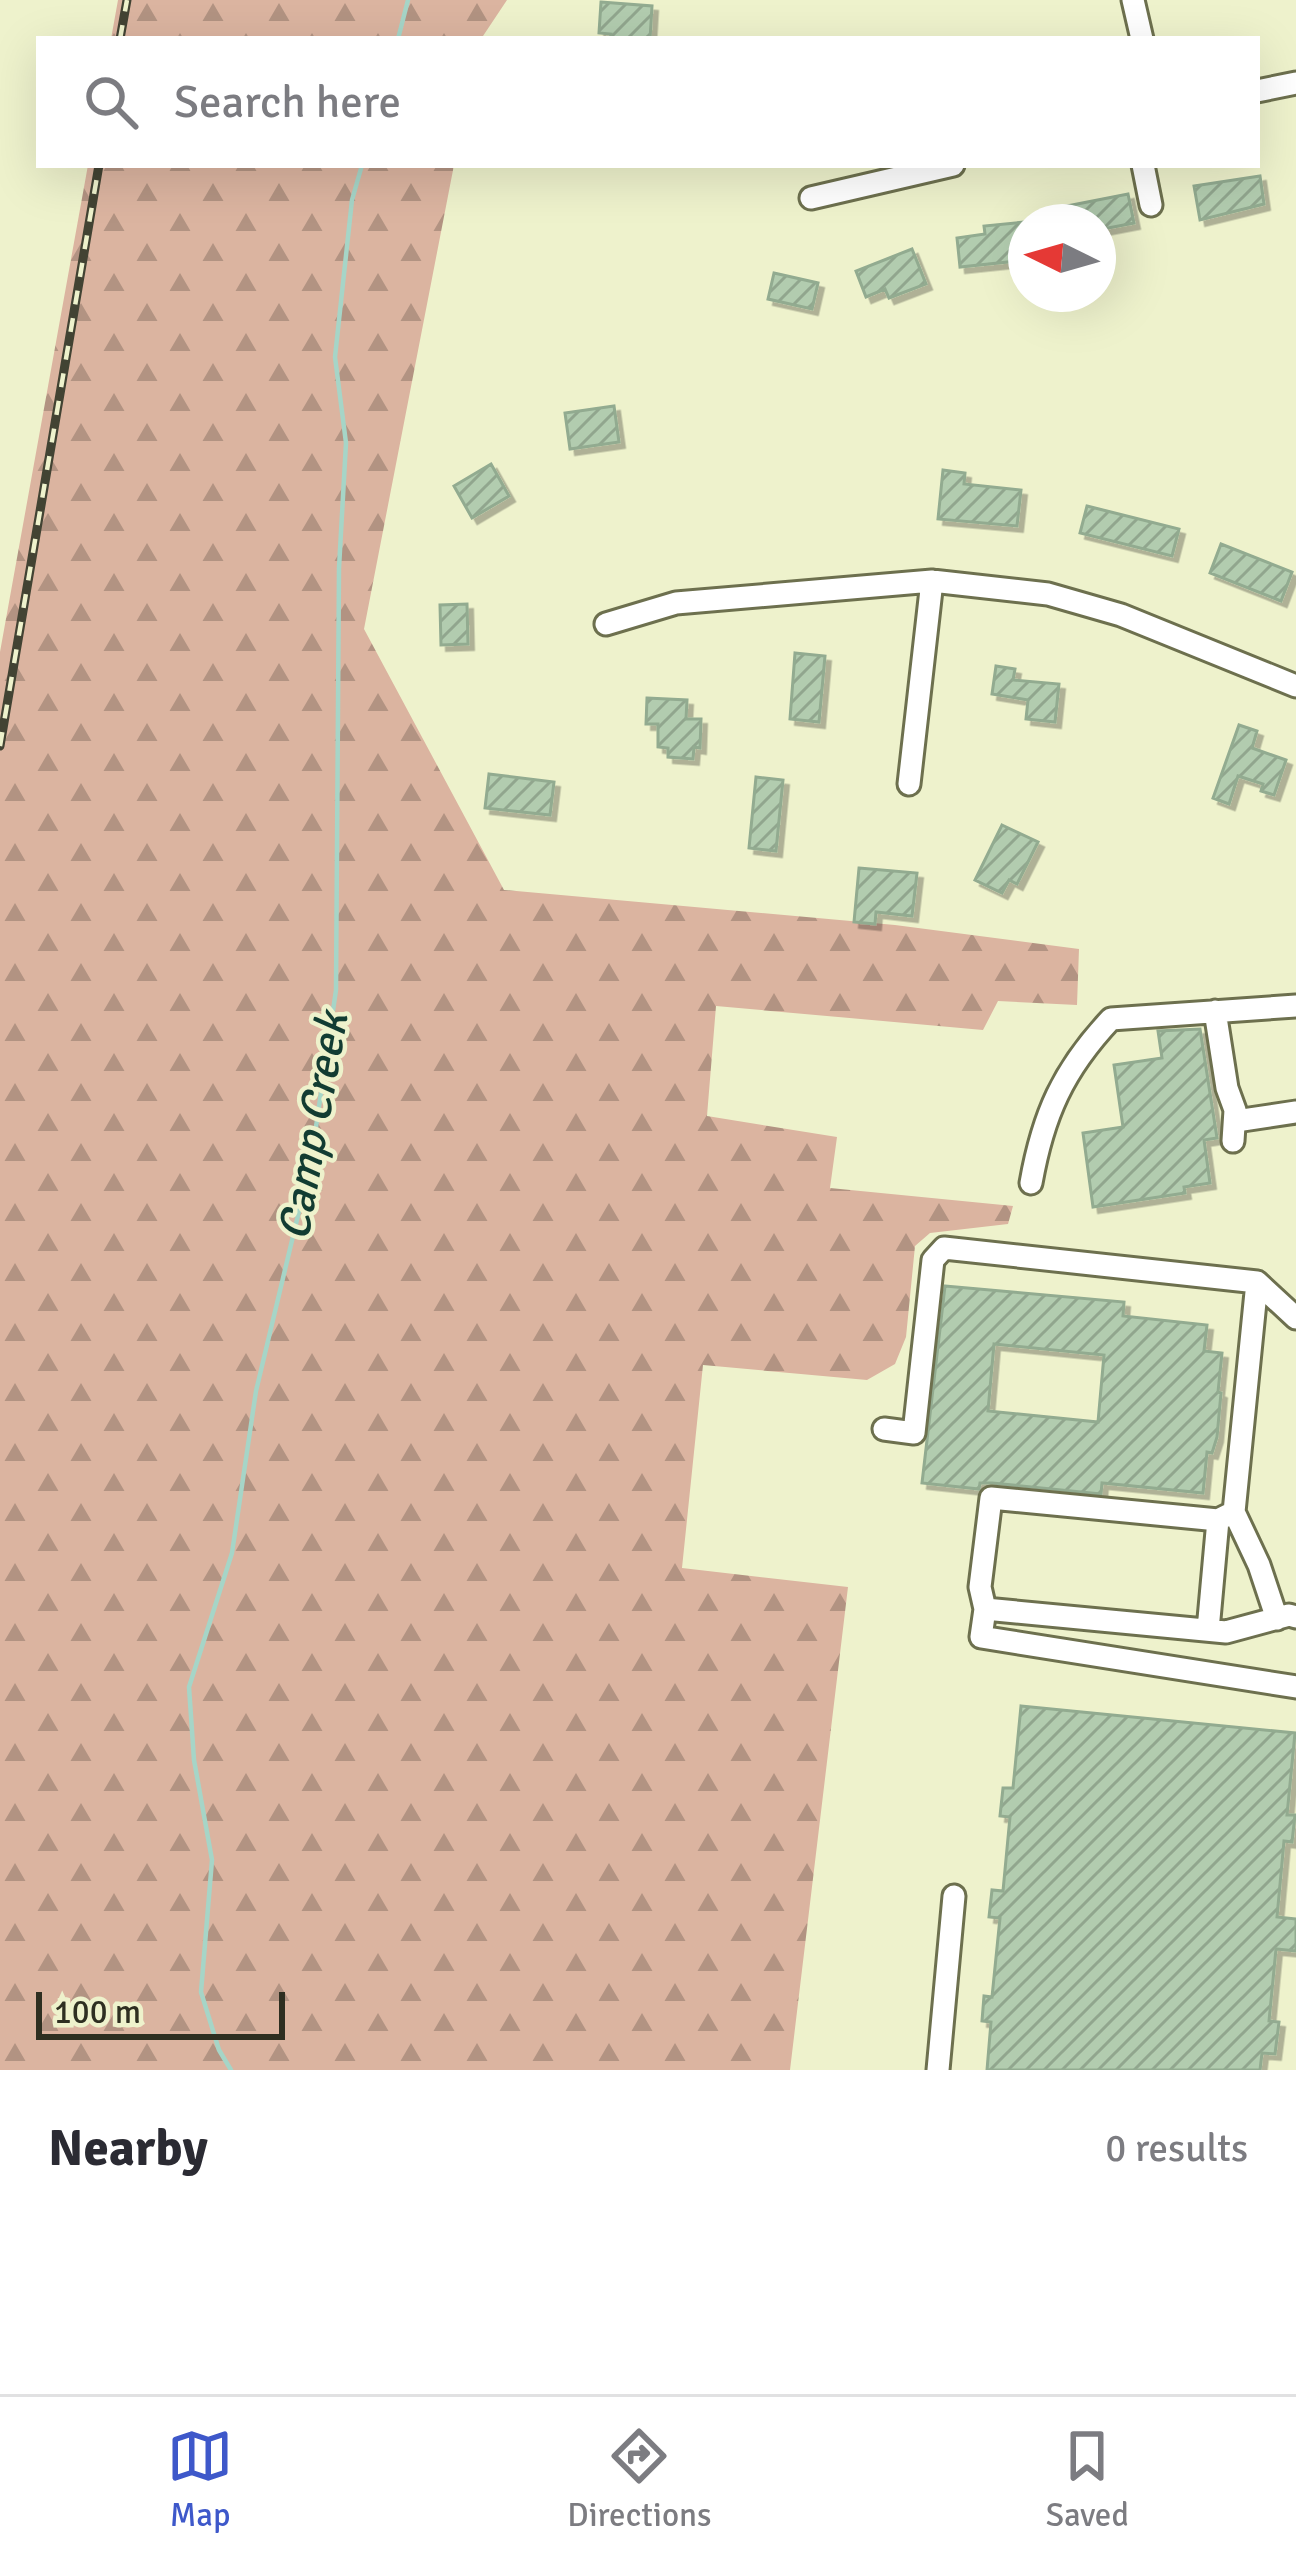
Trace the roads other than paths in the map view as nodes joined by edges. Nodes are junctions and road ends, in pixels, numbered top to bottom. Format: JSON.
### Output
{"nodes":[{"id":1,"x":1133,"y":0,"type":"edge"},
{"id":2,"x":1141,"y":36,"type":"edge"},
{"id":3,"x":1296,"y":82,"type":"edge"},
{"id":4,"x":1260,"y":90,"type":"edge"},
{"id":5,"x":940,"y":168,"type":"edge"},
{"id":6,"x":1144,"y":168,"type":"edge"},
{"id":7,"x":811,"y":198,"type":"dead end"},
{"id":8,"x":1150,"y":205,"type":"dead end"},
{"id":9,"x":932,"y":581,"type":"junction"},
{"id":10,"x":606,"y":624,"type":"dead end"},
{"id":11,"x":1296,"y":686,"type":"edge"},
{"id":12,"x":909,"y":784,"type":"dead end"},
{"id":13,"x":1296,"y":1006,"type":"edge"},
{"id":14,"x":1215,"y":1011,"type":"junction"},
{"id":15,"x":1296,"y":1112,"type":"edge"},
{"id":16,"x":1031,"y":1183,"type":"dead end"},
{"id":17,"x":1257,"y":1282,"type":"junction"},
{"id":18,"x":1296,"y":1318,"type":"edge"},
{"id":19,"x":884,"y":1429,"type":"dead end"},
{"id":20,"x":1226,"y":1516,"type":"junction"},
{"id":21,"x":985,"y":1609,"type":"junction"},
{"id":22,"x":1286,"y":1618,"type":"edge"},
{"id":23,"x":1208,"y":1630,"type":"junction"},
{"id":24,"x":1296,"y":1687,"type":"edge"},
{"id":25,"x":954,"y":1895,"type":"dead end"},
{"id":26,"x":938,"y":2070,"type":"edge"}],
"edges":[{"from":1,"to":2,"type":"street"},
{"from":3,"to":4,"type":"street"},
{"from":5,"to":7,"type":"street"},
{"from":6,"to":8,"type":"street"},
{"from":9,"to":10,"type":"street"},
{"from":9,"to":11,"type":"street"},
{"from":9,"to":12,"type":"street"},
{"from":13,"to":14,"type":"street"},
{"from":14,"to":15,"type":"street"},
{"from":14,"to":16,"type":"street"},
{"from":17,"to":18,"type":"street"},
{"from":17,"to":19,"type":"street"},
{"from":17,"to":20,"type":"street"},
{"from":20,"to":21,"type":"street"},
{"from":20,"to":22,"type":"street"},
{"from":20,"to":23,"type":"street"},
{"from":21,"to":23,"type":"street"},
{"from":21,"to":24,"type":"street"},
{"from":22,"to":23,"type":"street"},
{"from":25,"to":26,"type":"street"}]}
